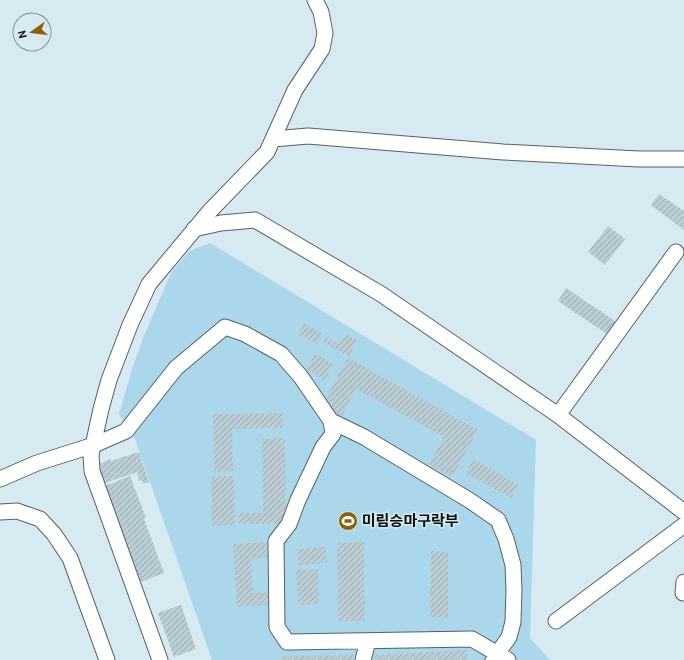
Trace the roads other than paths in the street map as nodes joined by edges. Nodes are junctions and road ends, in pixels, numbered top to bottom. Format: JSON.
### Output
{"nodes":[{"id":1,"x":316,"y":0,"type":"edge"},
{"id":2,"x":273,"y":139,"type":"junction"},
{"id":3,"x":684,"y":159,"type":"edge"},
{"id":4,"x":194,"y":230,"type":"junction"},
{"id":5,"x":676,"y":252,"type":"dead end"},
{"id":6,"x":558,"y":415,"type":"junction"},
{"id":7,"x":331,"y":421,"type":"junction"},
{"id":8,"x":94,"y":446,"type":"junction"},
{"id":9,"x":0,"y":479,"type":"edge"},
{"id":10,"x":0,"y":512,"type":"edge"},
{"id":11,"x":684,"y":512,"type":"edge"},
{"id":12,"x":684,"y":525,"type":"edge"},
{"id":13,"x":556,"y":621,"type":"dead end"},
{"id":14,"x":368,"y":641,"type":"junction"},
{"id":15,"x":499,"y":658,"type":"edge"},
{"id":16,"x":107,"y":660,"type":"edge"},
{"id":17,"x":160,"y":660,"type":"edge"},
{"id":18,"x":363,"y":660,"type":"edge"}],
"edges":[{"from":1,"to":2,"type":"street"},
{"from":2,"to":3,"type":"street"},
{"from":2,"to":4,"type":"street"},
{"from":4,"to":6,"type":"street"},
{"from":4,"to":8,"type":"street"},
{"from":5,"to":6,"type":"street"},
{"from":6,"to":11,"type":"street"},
{"from":7,"to":8,"type":"street"},
{"from":7,"to":14,"type":"street"},
{"from":7,"to":15,"type":"street"},
{"from":8,"to":9,"type":"street"},
{"from":8,"to":17,"type":"street"},
{"from":10,"to":16,"type":"street"},
{"from":12,"to":13,"type":"street"},
{"from":14,"to":15,"type":"street"},
{"from":14,"to":18,"type":"street"}]}
